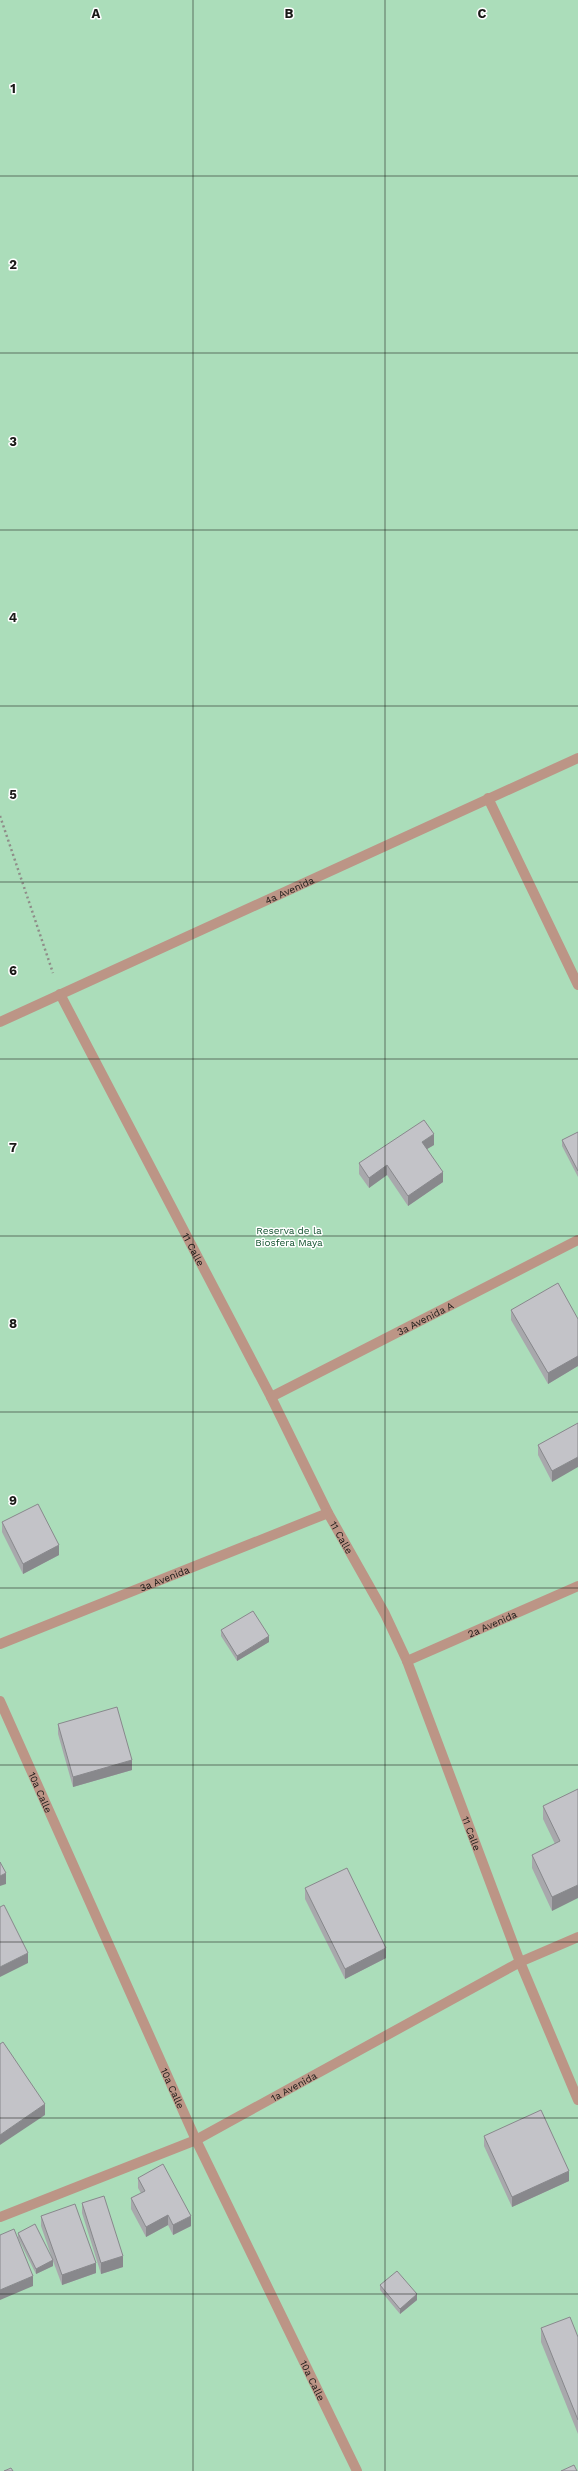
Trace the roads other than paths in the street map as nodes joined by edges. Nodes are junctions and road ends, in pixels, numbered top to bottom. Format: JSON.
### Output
{"nodes":[{"id":1,"x":578,"y":758,"type":"edge"},
{"id":2,"x":488,"y":798,"type":"junction"},
{"id":3,"x":578,"y":985,"type":"edge"},
{"id":4,"x":60,"y":994,"type":"junction"},
{"id":5,"x":0,"y":1022,"type":"edge"},
{"id":6,"x":578,"y":1240,"type":"edge"},
{"id":7,"x":271,"y":1397,"type":"junction"},
{"id":8,"x":328,"y":1513,"type":"junction"},
{"id":9,"x":578,"y":1586,"type":"edge"},
{"id":10,"x":0,"y":1644,"type":"edge"},
{"id":11,"x":407,"y":1661,"type":"junction"},
{"id":12,"x":0,"y":1701,"type":"edge"},
{"id":13,"x":578,"y":1937,"type":"edge"},
{"id":14,"x":520,"y":1962,"type":"junction"},
{"id":15,"x":578,"y":2100,"type":"edge"},
{"id":16,"x":196,"y":2140,"type":"junction"},
{"id":17,"x":0,"y":2217,"type":"edge"},
{"id":18,"x":357,"y":2471,"type":"edge"}],
"edges":[{"from":1,"to":2,"type":"street","name":"4a Avenida"},
{"from":2,"to":3,"type":"street"},
{"from":2,"to":4,"type":"street","name":"4a Avenida"},
{"from":4,"to":5,"type":"street","name":"4a Avenida"},
{"from":4,"to":7,"type":"street","name":"11 Calle"},
{"from":6,"to":7,"type":"street","name":"3a Avenida A"},
{"from":7,"to":8,"type":"street","name":"11 Calle"},
{"from":8,"to":10,"type":"street","name":"3a Avenida"},
{"from":8,"to":11,"type":"street","name":"11 Calle"},
{"from":9,"to":11,"type":"street","name":"2a Avenida"},
{"from":11,"to":14,"type":"street","name":"11 Calle"},
{"from":12,"to":16,"type":"street","name":"10a Calle"},
{"from":13,"to":14,"type":"street","name":"1a Avenida"},
{"from":14,"to":15,"type":"street","name":"11 Calle"},
{"from":14,"to":16,"type":"street","name":"1a Avenida"},
{"from":16,"to":17,"type":"street","name":"1a Avenida"},
{"from":16,"to":18,"type":"street","name":"10a Calle"}]}
